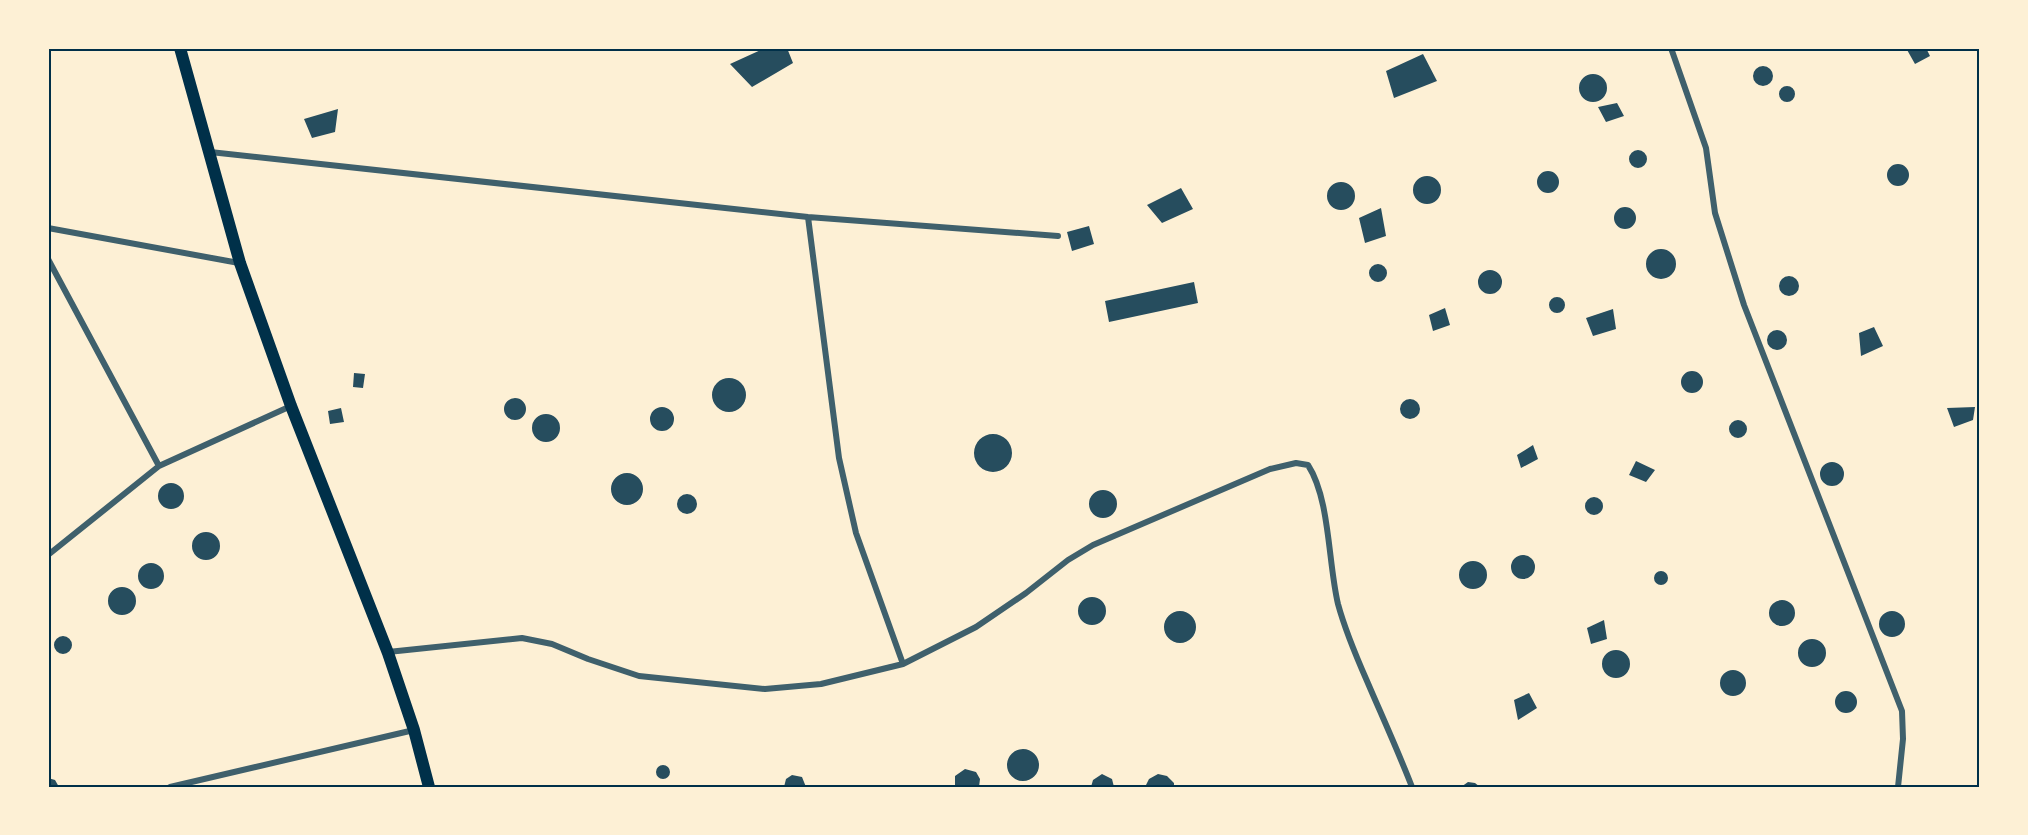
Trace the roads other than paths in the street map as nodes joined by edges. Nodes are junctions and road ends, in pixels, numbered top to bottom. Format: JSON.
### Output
{"nodes":[{"id":1,"x":180,"y":48,"type":"edge"},
{"id":2,"x":1671,"y":48,"type":"edge"},
{"id":3,"x":209,"y":152,"type":"junction"},
{"id":4,"x":808,"y":217,"type":"junction"},
{"id":5,"x":48,"y":228,"type":"edge"},
{"id":6,"x":1058,"y":236,"type":"dead end"},
{"id":7,"x":48,"y":259,"type":"edge"},
{"id":8,"x":240,"y":263,"type":"junction"},
{"id":9,"x":291,"y":406,"type":"junction"},
{"id":10,"x":159,"y":466,"type":"junction"},
{"id":11,"x":48,"y":555,"type":"edge"},
{"id":12,"x":387,"y":652,"type":"junction"},
{"id":13,"x":903,"y":664,"type":"junction"},
{"id":14,"x":414,"y":730,"type":"junction"},
{"id":15,"x":170,"y":787,"type":"edge"},
{"id":16,"x":429,"y":787,"type":"edge"},
{"id":17,"x":1412,"y":787,"type":"edge"},
{"id":18,"x":1898,"y":787,"type":"edge"}],
"edges":[{"from":1,"to":3,"type":"main road"},
{"from":2,"to":18,"type":"street"},
{"from":3,"to":4,"type":"street"},
{"from":3,"to":8,"type":"main road"},
{"from":4,"to":6,"type":"street"},
{"from":4,"to":13,"type":"street"},
{"from":5,"to":8,"type":"street"},
{"from":7,"to":10,"type":"street"},
{"from":8,"to":9,"type":"main road"},
{"from":9,"to":10,"type":"street"},
{"from":9,"to":12,"type":"main road"},
{"from":10,"to":11,"type":"street"},
{"from":12,"to":13,"type":"street"},
{"from":12,"to":14,"type":"main road"},
{"from":13,"to":17,"type":"street"},
{"from":14,"to":15,"type":"street"},
{"from":14,"to":16,"type":"main road"}]}
